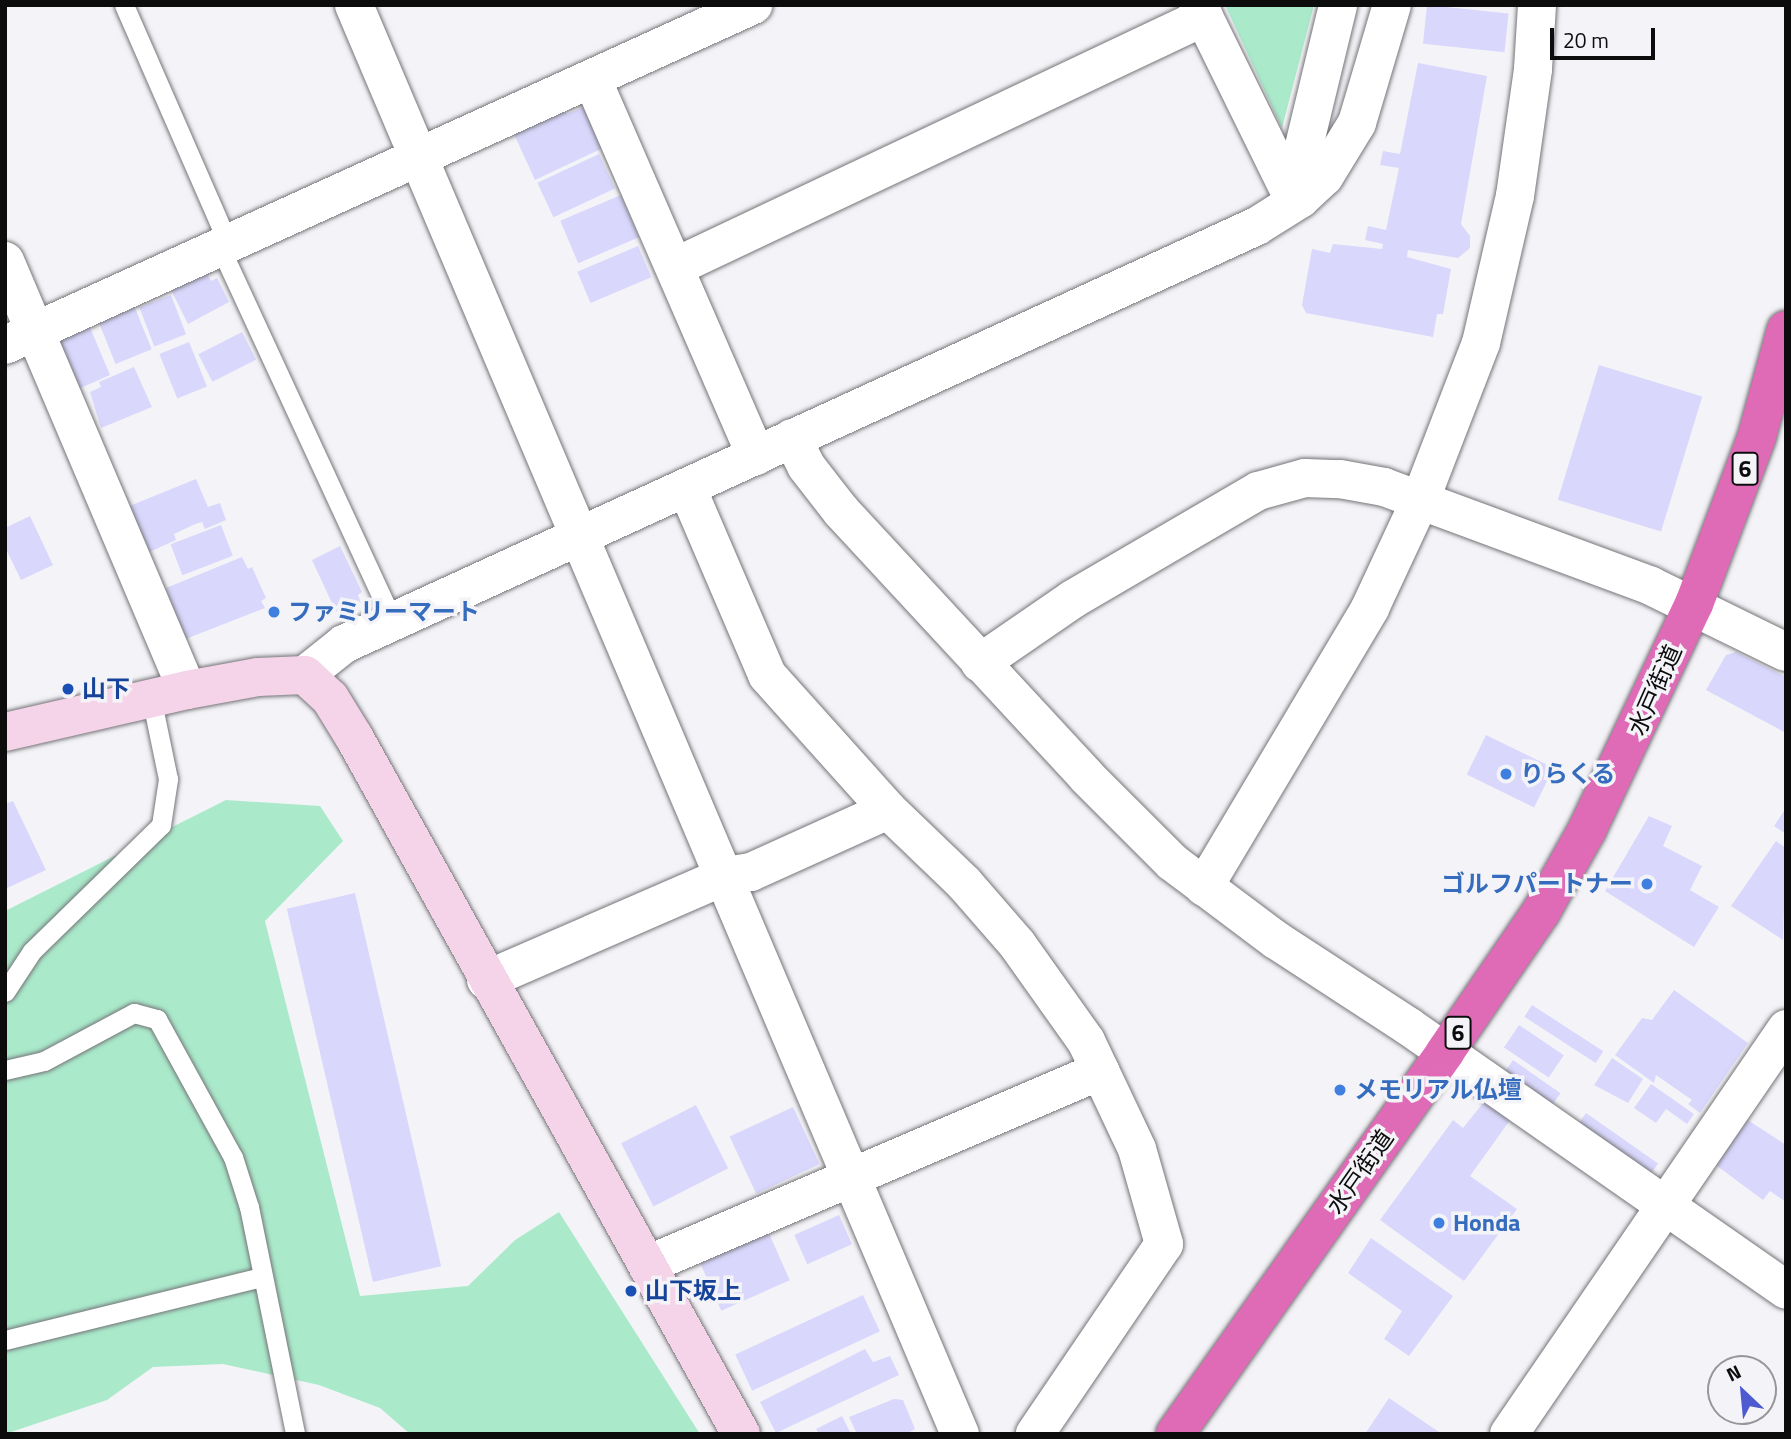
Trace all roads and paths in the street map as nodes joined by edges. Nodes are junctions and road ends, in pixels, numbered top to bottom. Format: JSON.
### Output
{"nodes":[{"id":1,"x":124,"y":5,"type":"edge"},
{"id":2,"x":354,"y":5,"type":"edge"},
{"id":3,"x":752,"y":5,"type":"edge"},
{"id":4,"x":1338,"y":5,"type":"edge"},
{"id":5,"x":1392,"y":5,"type":"edge"},
{"id":6,"x":1537,"y":5,"type":"edge"},
{"id":7,"x":1201,"y":11,"type":"edge"},
{"id":8,"x":593,"y":81,"type":"junction"},
{"id":9,"x":418,"y":160,"type":"junction"},
{"id":10,"x":1290,"y":201,"type":"junction"},
{"id":11,"x":224,"y":245,"type":"junction"},
{"id":12,"x":5,"y":261,"type":"edge"},
{"id":13,"x":677,"y":266,"type":"junction"},
{"id":14,"x":1786,"y":330,"type":"edge"},
{"id":15,"x":20,"y":338,"type":"edge"},
{"id":16,"x":792,"y":438,"type":"junction"},
{"id":17,"x":756,"y":456,"type":"junction"},
{"id":18,"x":687,"y":488,"type":"junction"},
{"id":19,"x":1420,"y":501,"type":"junction"},
{"id":20,"x":580,"y":537,"type":"junction"},
{"id":21,"x":1694,"y":604,"type":"junction"},
{"id":22,"x":393,"y":621,"type":"junction"},
{"id":23,"x":1786,"y":652,"type":"edge"},
{"id":24,"x":980,"y":663,"type":"junction"},
{"id":25,"x":305,"y":675,"type":"junction"},
{"id":26,"x":169,"y":693,"type":"junction"},
{"id":27,"x":5,"y":732,"type":"edge"},
{"id":28,"x":888,"y":810,"type":"junction"},
{"id":29,"x":725,"y":876,"type":"junction"},
{"id":30,"x":1204,"y":887,"type":"junction"},
{"id":31,"x":486,"y":980,"type":"junction"},
{"id":32,"x":5,"y":992,"type":"edge"},
{"id":33,"x":1786,"y":1029,"type":"edge"},
{"id":34,"x":1445,"y":1052,"type":"junction"},
{"id":35,"x":5,"y":1070,"type":"edge"},
{"id":36,"x":1100,"y":1071,"type":"junction"},
{"id":37,"x":850,"y":1175,"type":"junction"},
{"id":38,"x":1665,"y":1205,"type":"junction"},
{"id":39,"x":647,"y":1265,"type":"junction"},
{"id":40,"x":261,"y":1277,"type":"junction"},
{"id":41,"x":1786,"y":1290,"type":"edge"},
{"id":42,"x":5,"y":1340,"type":"edge"},
{"id":43,"x":295,"y":1434,"type":"edge"},
{"id":44,"x":741,"y":1434,"type":"edge"},
{"id":45,"x":960,"y":1434,"type":"edge"},
{"id":46,"x":1035,"y":1434,"type":"edge"},
{"id":47,"x":1175,"y":1434,"type":"edge"},
{"id":48,"x":1509,"y":1434,"type":"edge"}],
"edges":[{"from":1,"to":11,"type":"lane"},
{"from":2,"to":9,"type":"street"},
{"from":3,"to":8,"type":"street"},
{"from":4,"to":10,"type":"street"},
{"from":5,"to":10,"type":"street"},
{"from":6,"to":19,"type":"street"},
{"from":7,"to":10,"type":"street"},
{"from":7,"to":13,"type":"street"},
{"from":8,"to":9,"type":"street"},
{"from":8,"to":13,"type":"street"},
{"from":9,"to":11,"type":"street"},
{"from":9,"to":20,"type":"street"},
{"from":10,"to":16,"type":"street"},
{"from":11,"to":15,"type":"street"},
{"from":11,"to":22,"type":"lane"},
{"from":12,"to":15,"type":"street"},
{"from":13,"to":17,"type":"street"},
{"from":14,"to":21,"type":"highway","name":"水戸街道","number":"6"},
{"from":15,"to":26,"type":"street"},
{"from":16,"to":17,"type":"street"},
{"from":16,"to":24,"type":"street"},
{"from":17,"to":18,"type":"street"},
{"from":18,"to":20,"type":"street"},
{"from":18,"to":28,"type":"street"},
{"from":19,"to":21,"type":"street"},
{"from":19,"to":24,"type":"street"},
{"from":19,"to":30,"type":"street"},
{"from":20,"to":22,"type":"street"},
{"from":20,"to":29,"type":"street"},
{"from":21,"to":23,"type":"street"},
{"from":21,"to":34,"type":"highway","name":"水戸街道","number":"6"},
{"from":22,"to":25,"type":"street"},
{"from":24,"to":30,"type":"street"},
{"from":25,"to":26,"type":"street"},
{"from":25,"to":31,"type":"street"},
{"from":26,"to":27,"type":"street"},
{"from":26,"to":32,"type":"lane"},
{"from":28,"to":29,"type":"street"},
{"from":28,"to":36,"type":"street"},
{"from":29,"to":31,"type":"street"},
{"from":29,"to":37,"type":"street"},
{"from":30,"to":34,"type":"street"},
{"from":31,"to":39,"type":"street"},
{"from":33,"to":38,"type":"street"},
{"from":34,"to":38,"type":"street"},
{"from":34,"to":47,"type":"highway","name":"水戸街道","number":"6"},
{"from":35,"to":40,"type":"lane"},
{"from":36,"to":37,"type":"street"},
{"from":36,"to":46,"type":"street"},
{"from":37,"to":39,"type":"street"},
{"from":37,"to":45,"type":"street"},
{"from":38,"to":41,"type":"street"},
{"from":38,"to":48,"type":"street"},
{"from":39,"to":44,"type":"street"},
{"from":40,"to":42,"type":"lane"},
{"from":40,"to":43,"type":"lane"}]}
